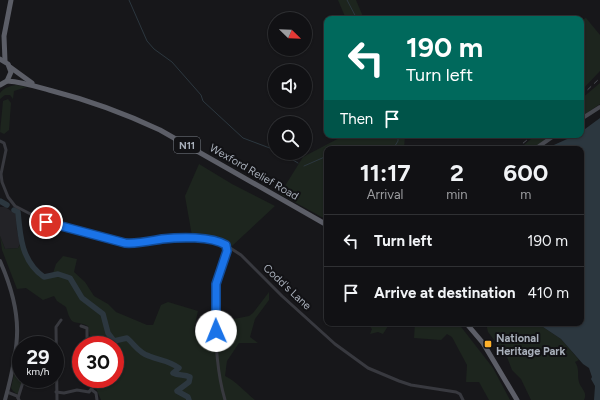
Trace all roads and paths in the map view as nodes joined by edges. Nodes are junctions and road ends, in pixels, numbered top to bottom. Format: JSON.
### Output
{"nodes":[{"id":1,"x":11,"y":0,"type":"edge"},
{"id":2,"x":4,"y":36,"type":"junction"},
{"id":3,"x":0,"y":47,"type":"edge"},
{"id":4,"x":3,"y":60,"type":"edge"},
{"id":5,"x":10,"y":67,"type":"junction"},
{"id":6,"x":3,"y":85,"type":"edge"},
{"id":7,"x":38,"y":86,"type":"junction"},
{"id":8,"x":600,"y":107,"type":"edge"},
{"id":9,"x":584,"y":117,"type":"edge"},
{"id":10,"x":550,"y":138,"type":"edge"},
{"id":11,"x":0,"y":141,"type":"edge"},
{"id":12,"x":538,"y":146,"type":"edge"},
{"id":13,"x":324,"y":223,"type":"edge"},
{"id":14,"x":226,"y":245,"type":"junction"},
{"id":15,"x":0,"y":261,"type":"edge"},
{"id":16,"x":61,"y":320,"type":"dead end"},
{"id":17,"x":81,"y":326,"type":"dead end"},
{"id":18,"x":470,"y":326,"type":"edge"},
{"id":19,"x":87,"y":336,"type":"edge"},
{"id":20,"x":22,"y":388,"type":"edge"},
{"id":21,"x":92,"y":390,"type":"joint"},
{"id":22,"x":7,"y":392,"type":"junction"},
{"id":23,"x":56,"y":392,"type":"junction"},
{"id":24,"x":19,"y":399,"type":"edge"},
{"id":25,"x":4,"y":400,"type":"edge"},
{"id":26,"x":57,"y":400,"type":"edge"},
{"id":27,"x":97,"y":400,"type":"edge"},
{"id":28,"x":225,"y":400,"type":"edge"},
{"id":29,"x":463,"y":400,"type":"edge"},
{"id":30,"x":517,"y":400,"type":"edge"}],
"edges":[{"from":1,"to":2,"type":"highway"},
{"from":2,"to":3,"type":"highway"},
{"from":2,"to":4,"type":"highway"},
{"from":4,"to":5,"type":"highway","name":"Wexford Relief Road"},
{"from":5,"to":6,"type":"highway"},
{"from":5,"to":7,"type":"highway","name":"Wexford Relief Road","number":"N11"},
{"from":6,"to":7,"type":"highway","name":"Wexford Relief Road","number":"N11"},
{"from":7,"to":13,"type":"highway","name":"Wexford Relief Road","number":"N11"},
{"from":8,"to":9,"type":"main road"},
{"from":10,"to":12,"type":"main road"},
{"from":11,"to":14,"type":"street","name":"Codd's Lane"},
{"from":14,"to":28,"type":"street"},
{"from":14,"to":29,"type":"street","name":"Codd's Lane"},
{"from":15,"to":22,"type":"main road"},
{"from":16,"to":23,"type":"street"},
{"from":17,"to":19,"type":"street"},
{"from":18,"to":30,"type":"highway"},
{"from":20,"to":24,"type":"street"},
{"from":21,"to":23,"type":"street"},
{"from":21,"to":27,"type":"street"},
{"from":22,"to":24,"type":"street"},
{"from":22,"to":25,"type":"main road"},
{"from":23,"to":26,"type":"street"}]}
